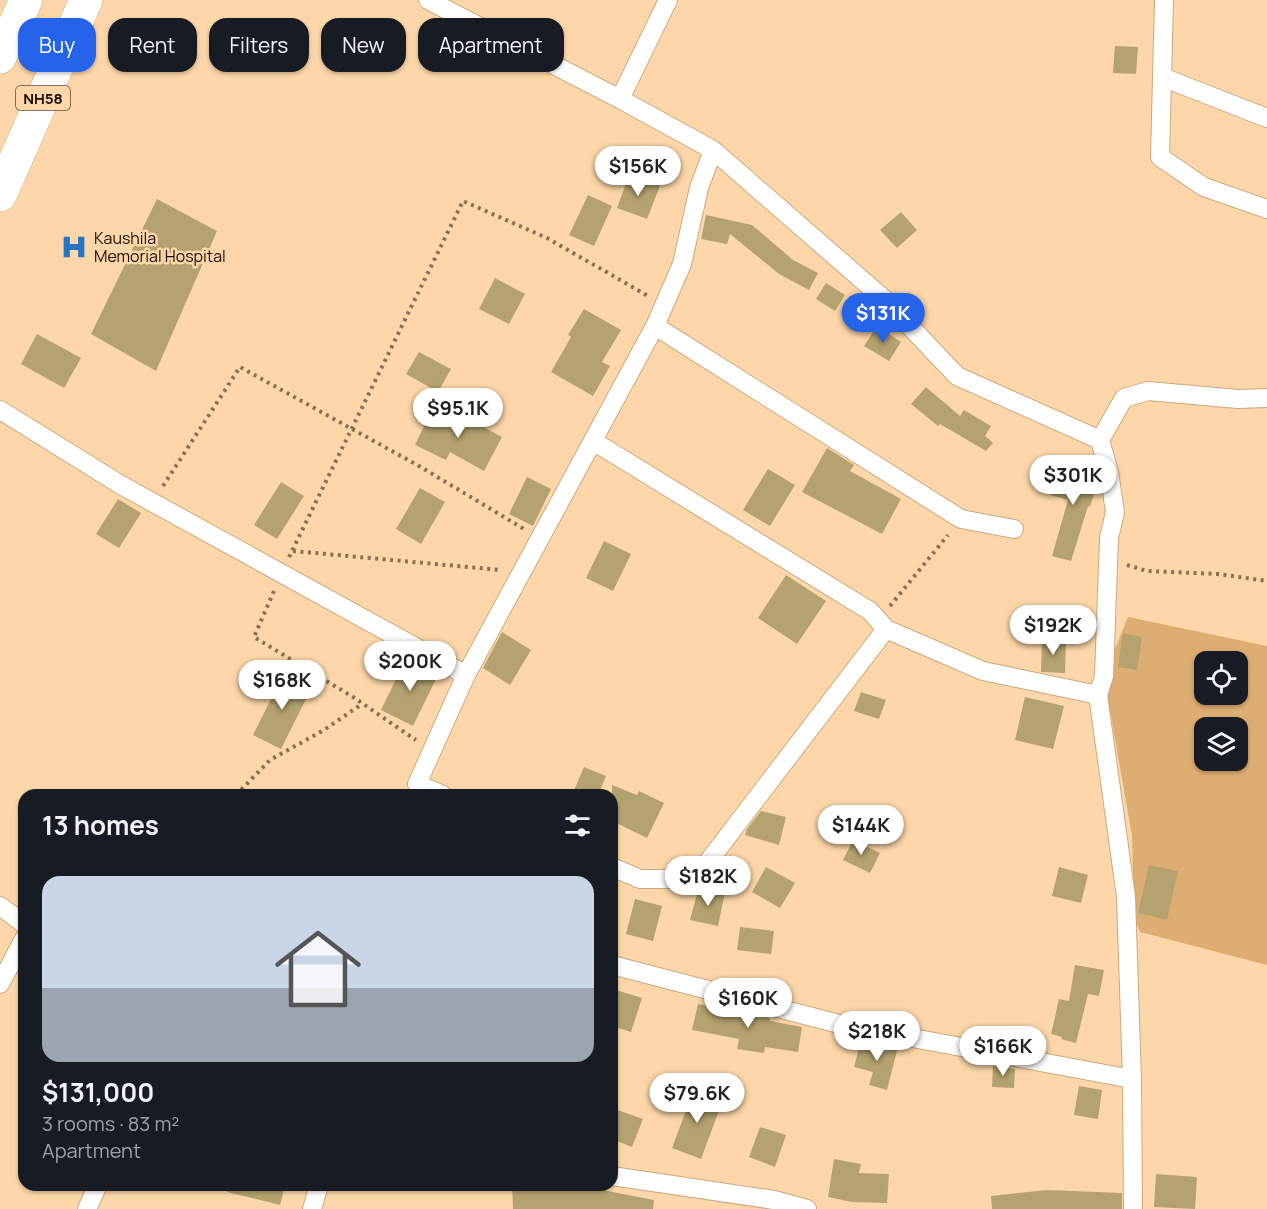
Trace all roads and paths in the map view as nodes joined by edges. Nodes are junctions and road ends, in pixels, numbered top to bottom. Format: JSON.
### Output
{"nodes":[{"id":1,"x":26,"y":0,"type":"edge"},
{"id":2,"x":86,"y":0,"type":"edge"},
{"id":3,"x":428,"y":0,"type":"edge"},
{"id":4,"x":668,"y":0,"type":"edge"},
{"id":5,"x":1164,"y":0,"type":"edge"},
{"id":6,"x":0,"y":57,"type":"edge"},
{"id":7,"x":1162,"y":77,"type":"junction"},
{"id":8,"x":620,"y":99,"type":"junction"},
{"id":9,"x":1267,"y":118,"type":"edge"},
{"id":10,"x":713,"y":150,"type":"junction"},
{"id":11,"x":0,"y":195,"type":"edge"},
{"id":12,"x":1267,"y":209,"type":"edge"},
{"id":13,"x":664,"y":305,"type":"junction"},
{"id":14,"x":655,"y":326,"type":"junction"},
{"id":15,"x":1267,"y":398,"type":"edge"},
{"id":16,"x":0,"y":410,"type":"edge"},
{"id":17,"x":352,"y":429,"type":"junction"},
{"id":18,"x":1100,"y":440,"type":"junction"},
{"id":19,"x":593,"y":441,"type":"junction"},
{"id":20,"x":153,"y":502,"type":"junction"},
{"id":21,"x":961,"y":519,"type":"junction"},
{"id":22,"x":1014,"y":529,"type":"dead end"},
{"id":23,"x":540,"y":538,"type":"junction"},
{"id":24,"x":293,"y":551,"type":"junction"},
{"id":25,"x":1109,"y":559,"type":"junction"},
{"id":26,"x":522,"y":572,"type":"junction"},
{"id":27,"x":281,"y":573,"type":"junction"},
{"id":28,"x":1267,"y":581,"type":"edge"},
{"id":29,"x":882,"y":624,"type":"junction"},
{"id":30,"x":466,"y":675,"type":"junction"},
{"id":31,"x":1098,"y":695,"type":"junction"},
{"id":32,"x":362,"y":704,"type":"junction"},
{"id":33,"x":432,"y":751,"type":"junction"},
{"id":34,"x":242,"y":789,"type":"edge"},
{"id":35,"x":429,"y":789,"type":"edge"},
{"id":36,"x":618,"y":870,"type":"edge"},
{"id":37,"x":0,"y":906,"type":"edge"},
{"id":38,"x":18,"y":920,"type":"edge"},
{"id":39,"x":18,"y":950,"type":"edge"},
{"id":40,"x":618,"y":967,"type":"edge"},
{"id":41,"x":0,"y":984,"type":"edge"},
{"id":42,"x":1131,"y":1079,"type":"junction"},
{"id":43,"x":618,"y":1177,"type":"edge"},
{"id":44,"x":95,"y":1191,"type":"edge"},
{"id":45,"x":317,"y":1191,"type":"edge"},
{"id":46,"x":87,"y":1209,"type":"edge"},
{"id":47,"x":312,"y":1209,"type":"edge"},
{"id":48,"x":807,"y":1209,"type":"edge"},
{"id":49,"x":1133,"y":1209,"type":"edge"}],
"edges":[{"from":1,"to":6,"type":"highway"},
{"from":2,"to":11,"type":"highway","number":"NH58"},
{"from":3,"to":8,"type":"street"},
{"from":4,"to":8,"type":"street"},
{"from":5,"to":7,"type":"street"},
{"from":7,"to":9,"type":"street"},
{"from":7,"to":12,"type":"street"},
{"from":8,"to":10,"type":"street"},
{"from":10,"to":13,"type":"street"},
{"from":10,"to":18,"type":"street"},
{"from":13,"to":14,"type":"street"},
{"from":13,"to":17,"type":"path"},
{"from":14,"to":19,"type":"street"},
{"from":14,"to":21,"type":"street"},
{"from":15,"to":18,"type":"street"},
{"from":16,"to":20,"type":"street"},
{"from":17,"to":20,"type":"path"},
{"from":17,"to":23,"type":"path"},
{"from":17,"to":24,"type":"path"},
{"from":18,"to":25,"type":"street"},
{"from":19,"to":23,"type":"street"},
{"from":19,"to":29,"type":"street"},
{"from":20,"to":27,"type":"street"},
{"from":21,"to":22,"type":"street"},
{"from":21,"to":29,"type":"path"},
{"from":23,"to":26,"type":"street"},
{"from":24,"to":26,"type":"path"},
{"from":24,"to":27,"type":"path"},
{"from":25,"to":28,"type":"path"},
{"from":25,"to":31,"type":"street"},
{"from":26,"to":30,"type":"street"},
{"from":27,"to":30,"type":"street"},
{"from":27,"to":32,"type":"path"},
{"from":29,"to":31,"type":"street"},
{"from":29,"to":36,"type":"street"},
{"from":30,"to":33,"type":"street"},
{"from":31,"to":42,"type":"street"},
{"from":32,"to":33,"type":"path"},
{"from":32,"to":34,"type":"path"},
{"from":33,"to":35,"type":"street"},
{"from":37,"to":38,"type":"street"},
{"from":39,"to":41,"type":"street"},
{"from":40,"to":42,"type":"street"},
{"from":42,"to":49,"type":"street"},
{"from":43,"to":48,"type":"street"},
{"from":44,"to":46,"type":"street"},
{"from":45,"to":47,"type":"street"}]}
